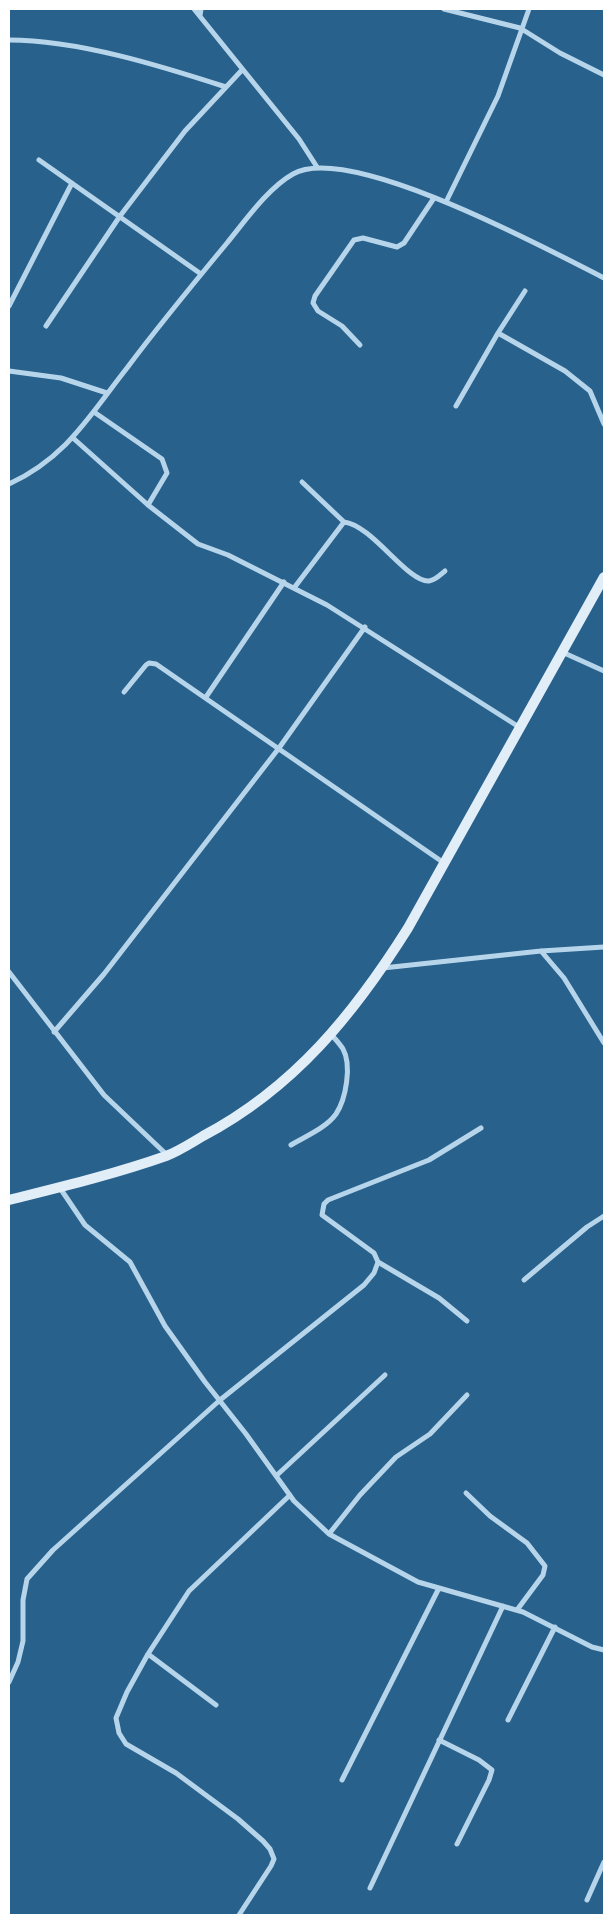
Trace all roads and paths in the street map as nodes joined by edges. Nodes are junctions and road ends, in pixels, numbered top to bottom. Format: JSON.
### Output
{"nodes":[{"id":1,"x":194,"y":9,"type":"edge"},
{"id":2,"x":201,"y":9,"type":"edge"},
{"id":3,"x":444,"y":9,"type":"edge"},
{"id":4,"x":529,"y":9,"type":"edge"},
{"id":5,"x":200,"y":16,"type":"junction"},
{"id":6,"x":520,"y":28,"type":"junction"},
{"id":7,"x":9,"y":40,"type":"edge"},
{"id":8,"x":242,"y":70,"type":"junction"},
{"id":9,"x":604,"y":75,"type":"edge"},
{"id":10,"x":226,"y":87,"type":"junction"},
{"id":11,"x":39,"y":160,"type":"dead end"},
{"id":12,"x":317,"y":167,"type":"junction"},
{"id":13,"x":72,"y":183,"type":"junction"},
{"id":14,"x":434,"y":198,"type":"junction"},
{"id":15,"x":446,"y":202,"type":"junction"},
{"id":16,"x":120,"y":216,"type":"junction"},
{"id":17,"x":201,"y":274,"type":"junction"},
{"id":18,"x":604,"y":278,"type":"edge"},
{"id":19,"x":525,"y":291,"type":"dead end"},
{"id":20,"x":9,"y":306,"type":"edge"},
{"id":21,"x":46,"y":326,"type":"dead end"},
{"id":22,"x":498,"y":333,"type":"junction"},
{"id":23,"x":360,"y":345,"type":"dead end"},
{"id":24,"x":9,"y":371,"type":"edge"},
{"id":25,"x":107,"y":393,"type":"junction"},
{"id":26,"x":456,"y":406,"type":"dead end"},
{"id":27,"x":94,"y":412,"type":"junction"},
{"id":28,"x":604,"y":424,"type":"edge"},
{"id":29,"x":73,"y":438,"type":"junction"},
{"id":30,"x":302,"y":482,"type":"dead end"},
{"id":31,"x":9,"y":484,"type":"edge"},
{"id":32,"x":148,"y":505,"type":"junction"},
{"id":33,"x":344,"y":522,"type":"junction"},
{"id":34,"x":445,"y":571,"type":"dead end"},
{"id":35,"x":604,"y":576,"type":"edge"},
{"id":36,"x":284,"y":582,"type":"junction"},
{"id":37,"x":294,"y":588,"type":"junction"},
{"id":38,"x":365,"y":628,"type":"junction"},
{"id":39,"x":562,"y":652,"type":"junction"},
{"id":40,"x":604,"y":671,"type":"edge"},
{"id":41,"x":124,"y":692,"type":"dead end"},
{"id":42,"x":206,"y":697,"type":"junction"},
{"id":43,"x":519,"y":727,"type":"junction"},
{"id":44,"x":279,"y":748,"type":"junction"},
{"id":45,"x":445,"y":864,"type":"junction"},
{"id":46,"x":604,"y":947,"type":"edge"},
{"id":47,"x":541,"y":951,"type":"junction"},
{"id":48,"x":383,"y":968,"type":"junction"},
{"id":49,"x":9,"y":972,"type":"edge"},
{"id":50,"x":54,"y":1032,"type":"junction"},
{"id":51,"x":330,"y":1034,"type":"junction"},
{"id":52,"x":604,"y":1043,"type":"edge"},
{"id":53,"x":482,"y":1128,"type":"dead end"},
{"id":54,"x":291,"y":1145,"type":"dead end"},
{"id":55,"x":167,"y":1155,"type":"junction"},
{"id":56,"x":60,"y":1187,"type":"junction"},
{"id":57,"x":9,"y":1200,"type":"edge"},
{"id":58,"x":604,"y":1216,"type":"edge"},
{"id":59,"x":378,"y":1262,"type":"junction"},
{"id":60,"x":524,"y":1280,"type":"dead end"},
{"id":61,"x":467,"y":1321,"type":"dead end"},
{"id":62,"x":385,"y":1375,"type":"dead end"},
{"id":63,"x":467,"y":1395,"type":"dead end"},
{"id":64,"x":220,"y":1400,"type":"junction"},
{"id":65,"x":276,"y":1476,"type":"junction"},
{"id":66,"x":466,"y":1493,"type":"dead end"},
{"id":67,"x":290,"y":1495,"type":"junction"},
{"id":68,"x":328,"y":1534,"type":"junction"},
{"id":69,"x":439,"y":1588,"type":"junction"},
{"id":70,"x":503,"y":1606,"type":"junction"},
{"id":71,"x":517,"y":1610,"type":"junction"},
{"id":72,"x":554,"y":1627,"type":"junction"},
{"id":73,"x":604,"y":1650,"type":"edge"},
{"id":74,"x":148,"y":1654,"type":"junction"},
{"id":75,"x":9,"y":1682,"type":"edge"},
{"id":76,"x":216,"y":1705,"type":"dead end"},
{"id":77,"x":508,"y":1720,"type":"dead end"},
{"id":78,"x":439,"y":1740,"type":"junction"},
{"id":79,"x":342,"y":1780,"type":"dead end"},
{"id":80,"x":457,"y":1844,"type":"dead end"},
{"id":81,"x":604,"y":1862,"type":"edge"},
{"id":82,"x":370,"y":1888,"type":"dead end"},
{"id":83,"x":587,"y":1900,"type":"dead end"},
{"id":84,"x":239,"y":1915,"type":"edge"}],
"edges":[{"from":1,"to":5,"type":"street"},
{"from":2,"to":5,"type":"street"},
{"from":3,"to":6,"type":"street"},
{"from":4,"to":6,"type":"street"},
{"from":5,"to":8,"type":"street"},
{"from":6,"to":9,"type":"street"},
{"from":6,"to":15,"type":"street"},
{"from":7,"to":10,"type":"street"},
{"from":8,"to":10,"type":"street"},
{"from":8,"to":12,"type":"street"},
{"from":10,"to":16,"type":"street"},
{"from":11,"to":13,"type":"street"},
{"from":12,"to":14,"type":"street"},
{"from":12,"to":17,"type":"street"},
{"from":13,"to":16,"type":"street"},
{"from":13,"to":20,"type":"street"},
{"from":14,"to":15,"type":"street"},
{"from":14,"to":23,"type":"street"},
{"from":15,"to":18,"type":"street"},
{"from":16,"to":17,"type":"street"},
{"from":16,"to":21,"type":"street"},
{"from":17,"to":25,"type":"street"},
{"from":19,"to":22,"type":"street"},
{"from":22,"to":26,"type":"street"},
{"from":22,"to":28,"type":"street"},
{"from":24,"to":25,"type":"street"},
{"from":25,"to":27,"type":"street"},
{"from":27,"to":29,"type":"street"},
{"from":27,"to":32,"type":"street"},
{"from":29,"to":31,"type":"street"},
{"from":29,"to":32,"type":"street"},
{"from":30,"to":33,"type":"street"},
{"from":32,"to":36,"type":"street"},
{"from":33,"to":34,"type":"street"},
{"from":33,"to":37,"type":"street"},
{"from":35,"to":39,"type":"main road"},
{"from":36,"to":37,"type":"street"},
{"from":36,"to":42,"type":"street"},
{"from":37,"to":38,"type":"street"},
{"from":38,"to":43,"type":"street"},
{"from":38,"to":44,"type":"street"},
{"from":39,"to":40,"type":"street"},
{"from":39,"to":43,"type":"main road"},
{"from":41,"to":42,"type":"street"},
{"from":42,"to":44,"type":"street"},
{"from":43,"to":45,"type":"main road"},
{"from":44,"to":45,"type":"street"},
{"from":44,"to":50,"type":"street"},
{"from":45,"to":48,"type":"main road"},
{"from":46,"to":47,"type":"street"},
{"from":47,"to":48,"type":"street"},
{"from":47,"to":52,"type":"street"},
{"from":48,"to":51,"type":"main road"},
{"from":49,"to":50,"type":"street"},
{"from":50,"to":55,"type":"street"},
{"from":51,"to":54,"type":"street"},
{"from":51,"to":55,"type":"main road"},
{"from":53,"to":59,"type":"street"},
{"from":55,"to":56,"type":"main road"},
{"from":56,"to":57,"type":"main road"},
{"from":56,"to":64,"type":"street"},
{"from":58,"to":60,"type":"street"},
{"from":59,"to":61,"type":"street"},
{"from":59,"to":64,"type":"street"},
{"from":62,"to":65,"type":"street"},
{"from":63,"to":68,"type":"street"},
{"from":64,"to":65,"type":"street"},
{"from":64,"to":75,"type":"street"},
{"from":65,"to":67,"type":"street"},
{"from":66,"to":71,"type":"street"},
{"from":67,"to":68,"type":"street"},
{"from":67,"to":74,"type":"street"},
{"from":68,"to":69,"type":"street"},
{"from":69,"to":70,"type":"street"},
{"from":69,"to":79,"type":"street"},
{"from":70,"to":71,"type":"street"},
{"from":70,"to":78,"type":"street"},
{"from":71,"to":72,"type":"street"},
{"from":72,"to":73,"type":"street"},
{"from":72,"to":77,"type":"street"},
{"from":74,"to":76,"type":"street"},
{"from":74,"to":84,"type":"street"},
{"from":78,"to":80,"type":"street"},
{"from":78,"to":82,"type":"street"},
{"from":81,"to":83,"type":"street"}]}
